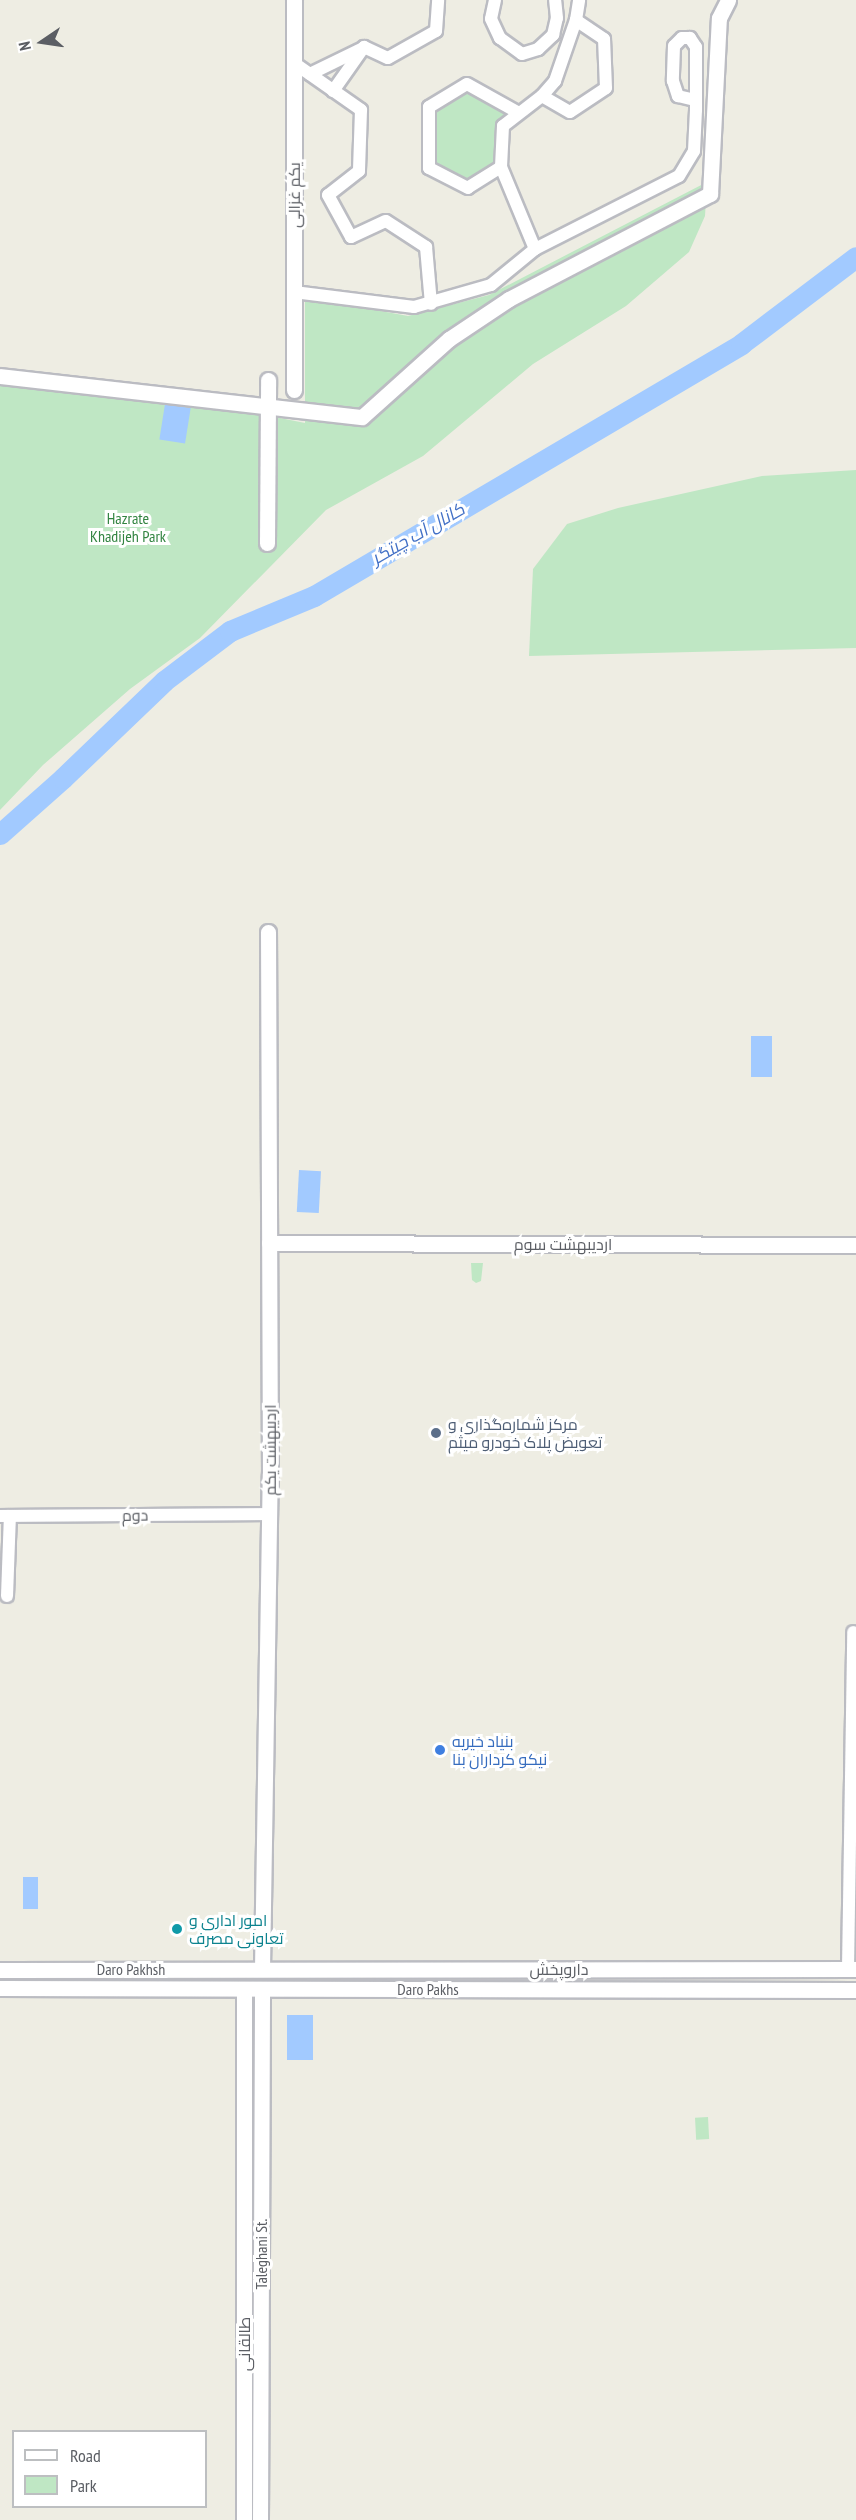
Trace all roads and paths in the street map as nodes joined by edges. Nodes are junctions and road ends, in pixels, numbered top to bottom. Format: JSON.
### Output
{"nodes":[{"id":1,"x":294,"y":0,"type":"edge"},
{"id":2,"x":438,"y":0,"type":"edge"},
{"id":3,"x":495,"y":0,"type":"edge"},
{"id":4,"x":555,"y":0,"type":"edge"},
{"id":5,"x":728,"y":0,"type":"edge"},
{"id":6,"x":577,"y":1,"type":"edge"},
{"id":7,"x":576,"y":20,"type":"junction"},
{"id":8,"x":364,"y":47,"type":"junction"},
{"id":9,"x":294,"y":63,"type":"junction"},
{"id":10,"x":310,"y":74,"type":"junction"},
{"id":11,"x":333,"y":90,"type":"junction"},
{"id":12,"x":542,"y":96,"type":"junction"},
{"id":13,"x":696,"y":100,"type":"junction"},
{"id":14,"x":518,"y":112,"type":"junction"},
{"id":15,"x":501,"y":167,"type":"junction"},
{"id":16,"x":535,"y":249,"type":"junction"},
{"id":17,"x":294,"y":292,"type":"junction"},
{"id":18,"x":431,"y":304,"type":"junction"},
{"id":19,"x":0,"y":376,"type":"edge"},
{"id":20,"x":268,"y":380,"type":"dead end"},
{"id":21,"x":294,"y":390,"type":"dead end"},
{"id":22,"x":268,"y":409,"type":"junction"},
{"id":23,"x":267,"y":543,"type":"dead end"},
{"id":24,"x":268,"y":932,"type":"dead end"},
{"id":25,"x":269,"y":1243,"type":"junction"},
{"id":26,"x":856,"y":1245,"type":"edge"},
{"id":27,"x":270,"y":1514,"type":"junction"},
{"id":28,"x":5,"y":1516,"type":"edge"},
{"id":29,"x":7,"y":1596,"type":"dead end"},
{"id":30,"x":853,"y":1632,"type":"dead end"},
{"id":31,"x":262,"y":1969,"type":"junction"},
{"id":32,"x":852,"y":1969,"type":"edge"},
{"id":33,"x":0,"y":1970,"type":"edge"},
{"id":34,"x":0,"y":1988,"type":"edge"},
{"id":35,"x":244,"y":1989,"type":"junction"},
{"id":36,"x":262,"y":1989,"type":"junction"},
{"id":37,"x":856,"y":1990,"type":"edge"},
{"id":38,"x":244,"y":2520,"type":"edge"},
{"id":39,"x":260,"y":2520,"type":"edge"}],
"edges":[{"from":1,"to":9,"type":"street","name":"یکم غزالی"},
{"from":2,"to":8,"type":"street"},
{"from":3,"to":4,"type":"street"},
{"from":5,"to":22,"type":"street"},
{"from":6,"to":7,"type":"street"},
{"from":7,"to":12,"type":"street"},
{"from":7,"to":12,"type":"street"},
{"from":8,"to":10,"type":"street"},
{"from":8,"to":11,"type":"street"},
{"from":9,"to":10,"type":"street"},
{"from":9,"to":17,"type":"street","name":"یکم غزالی"},
{"from":10,"to":11,"type":"street"},
{"from":11,"to":18,"type":"street"},
{"from":12,"to":14,"type":"street"},
{"from":13,"to":13,"type":"street"},
{"from":13,"to":16,"type":"street"},
{"from":14,"to":15,"type":"street"},
{"from":14,"to":15,"type":"street"},
{"from":15,"to":16,"type":"street"},
{"from":16,"to":18,"type":"street"},
{"from":17,"to":18,"type":"street"},
{"from":17,"to":21,"type":"street","name":"یکم غزالی"},
{"from":19,"to":22,"type":"street"},
{"from":20,"to":22,"type":"street"},
{"from":22,"to":23,"type":"street"},
{"from":24,"to":25,"type":"street","name":"اردیبهشت یکم"},
{"from":25,"to":26,"type":"street","name":"اردیبهشت سوم"},
{"from":25,"to":27,"type":"street","name":"اردیبهشت یکم"},
{"from":27,"to":28,"type":"street","name":"دوم"},
{"from":27,"to":31,"type":"street","name":"اردیبهشت یکم"},
{"from":28,"to":29,"type":"street"},
{"from":30,"to":32,"type":"street"},
{"from":31,"to":32,"type":"street","name":"داروپخش"},
{"from":31,"to":33,"type":"street","name":"Daro Pakhsh"},
{"from":34,"to":35,"type":"street","name":"Daro Pakhs"},
{"from":35,"to":36,"type":"street","name":"Daro Pakhs"},
{"from":35,"to":38,"type":"street","name":"طالقانی"},
{"from":36,"to":37,"type":"street","name":"Daro Pakhs"},
{"from":36,"to":39,"type":"street","name":"Taleghani St."}]}
